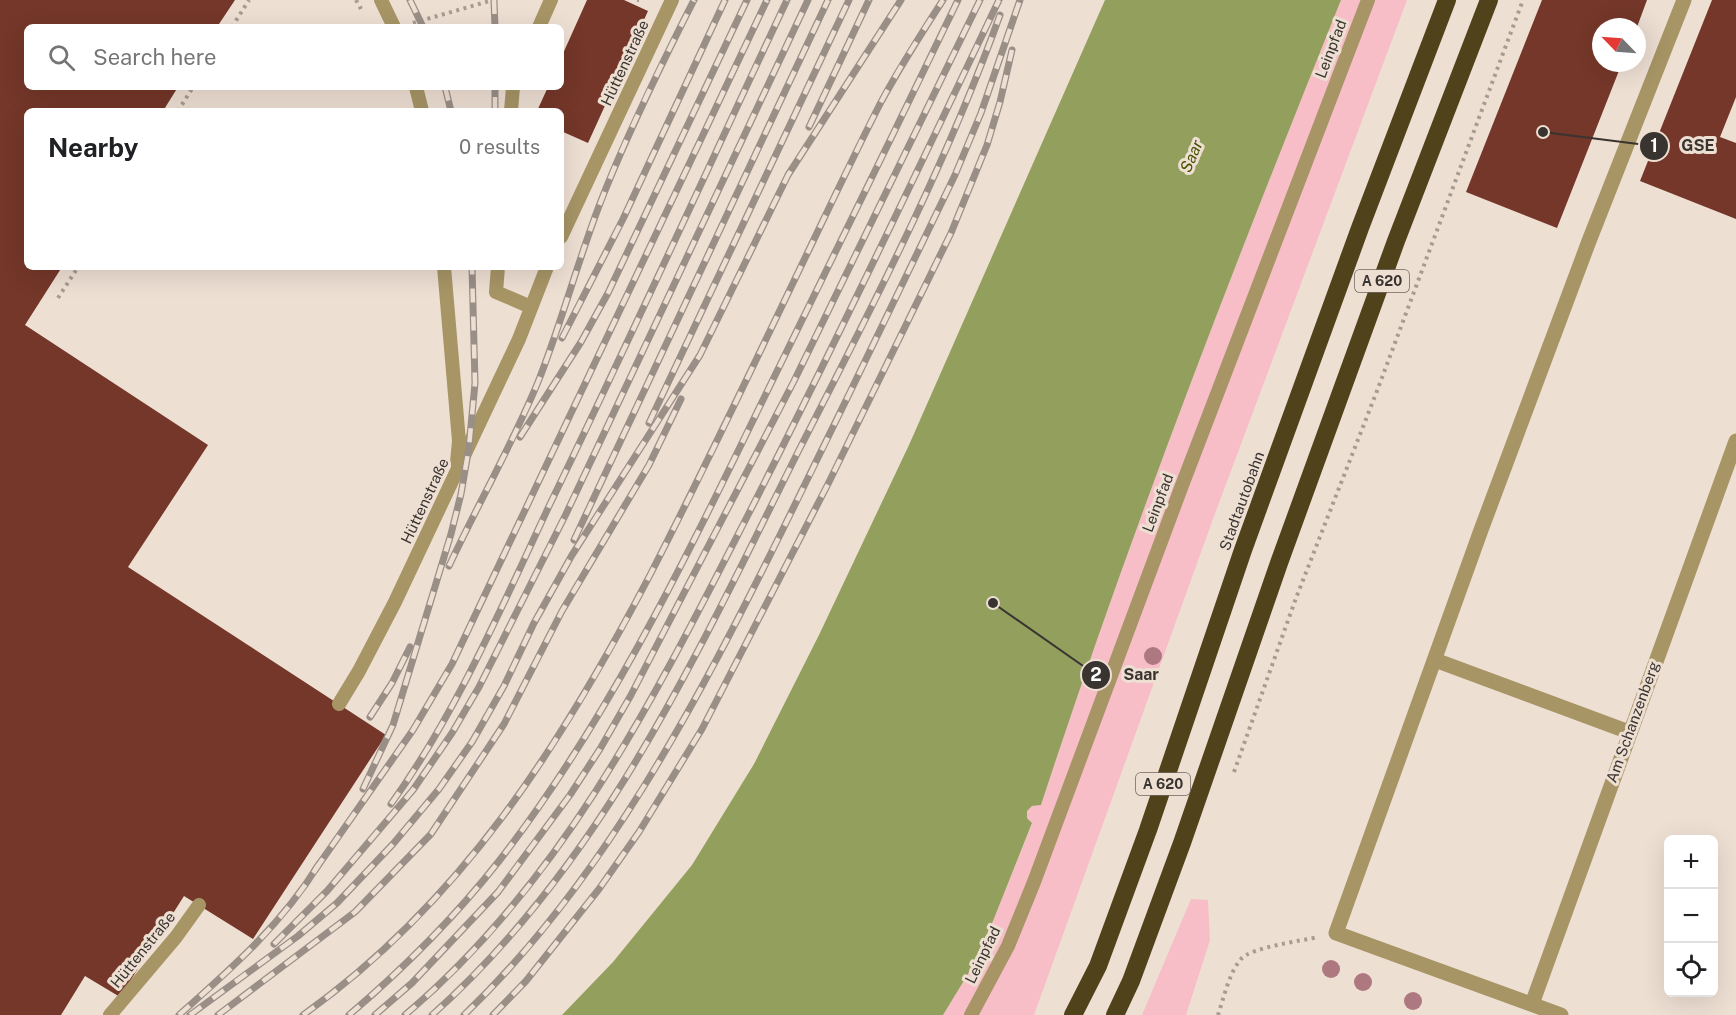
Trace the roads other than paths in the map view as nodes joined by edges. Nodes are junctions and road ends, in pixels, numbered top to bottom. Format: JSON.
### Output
{"nodes":[{"id":1,"x":381,"y":0,"type":"edge"},
{"id":2,"x":551,"y":0,"type":"edge"},
{"id":3,"x":672,"y":0,"type":"edge"},
{"id":4,"x":1368,"y":0,"type":"edge"},
{"id":5,"x":1447,"y":0,"type":"edge"},
{"id":6,"x":1489,"y":0,"type":"edge"},
{"id":7,"x":1684,"y":0,"type":"edge"},
{"id":8,"x":392,"y":24,"type":"edge"},
{"id":9,"x":540,"y":24,"type":"edge"},
{"id":10,"x":417,"y":90,"type":"edge"},
{"id":11,"x":513,"y":90,"type":"edge"},
{"id":12,"x":421,"y":108,"type":"edge"},
{"id":13,"x":511,"y":108,"type":"edge"},
{"id":14,"x":564,"y":231,"type":"edge"},
{"id":15,"x":444,"y":270,"type":"edge"},
{"id":16,"x":498,"y":270,"type":"edge"},
{"id":17,"x":546,"y":270,"type":"edge"},
{"id":18,"x":531,"y":307,"type":"junction"},
{"id":19,"x":1736,"y":441,"type":"edge"},
{"id":20,"x":457,"y":472,"type":"junction"},
{"id":21,"x":1435,"y":660,"type":"junction"},
{"id":22,"x":339,"y":704,"type":"dead end"},
{"id":23,"x":1629,"y":732,"type":"junction"},
{"id":24,"x":199,"y":905,"type":"dead end"},
{"id":25,"x":1532,"y":1004,"type":"junction"},
{"id":26,"x":110,"y":1015,"type":"edge"},
{"id":27,"x":972,"y":1015,"type":"edge"},
{"id":28,"x":1073,"y":1015,"type":"edge"},
{"id":29,"x":1115,"y":1015,"type":"edge"},
{"id":30,"x":1561,"y":1015,"type":"edge"}],
"edges":[{"from":1,"to":8,"type":"lane"},
{"from":2,"to":9,"type":"lane"},
{"from":3,"to":14,"type":"lane","name":"Hüttenstraße"},
{"from":4,"to":27,"type":"lane","name":"Leinpfad"},
{"from":5,"to":28,"type":"highway","name":"Stadtautobahn","number":"A 620"},
{"from":6,"to":29,"type":"highway","number":"A 620"},
{"from":7,"to":21,"type":"street"},
{"from":10,"to":12,"type":"lane"},
{"from":11,"to":13,"type":"lane"},
{"from":15,"to":20,"type":"lane"},
{"from":16,"to":18,"type":"lane"},
{"from":17,"to":18,"type":"lane","name":"Hüttenstraße"},
{"from":18,"to":20,"type":"lane","name":"Hüttenstraße"},
{"from":19,"to":23,"type":"street","name":"Am Schanzenberg"},
{"from":20,"to":22,"type":"lane","name":"Hüttenstraße"},
{"from":21,"to":23,"type":"street"},
{"from":21,"to":25,"type":"street"},
{"from":23,"to":25,"type":"street","name":"Am Schanzenberg"},
{"from":24,"to":26,"type":"lane","name":"Hüttenstraße"},
{"from":25,"to":30,"type":"street"}]}
